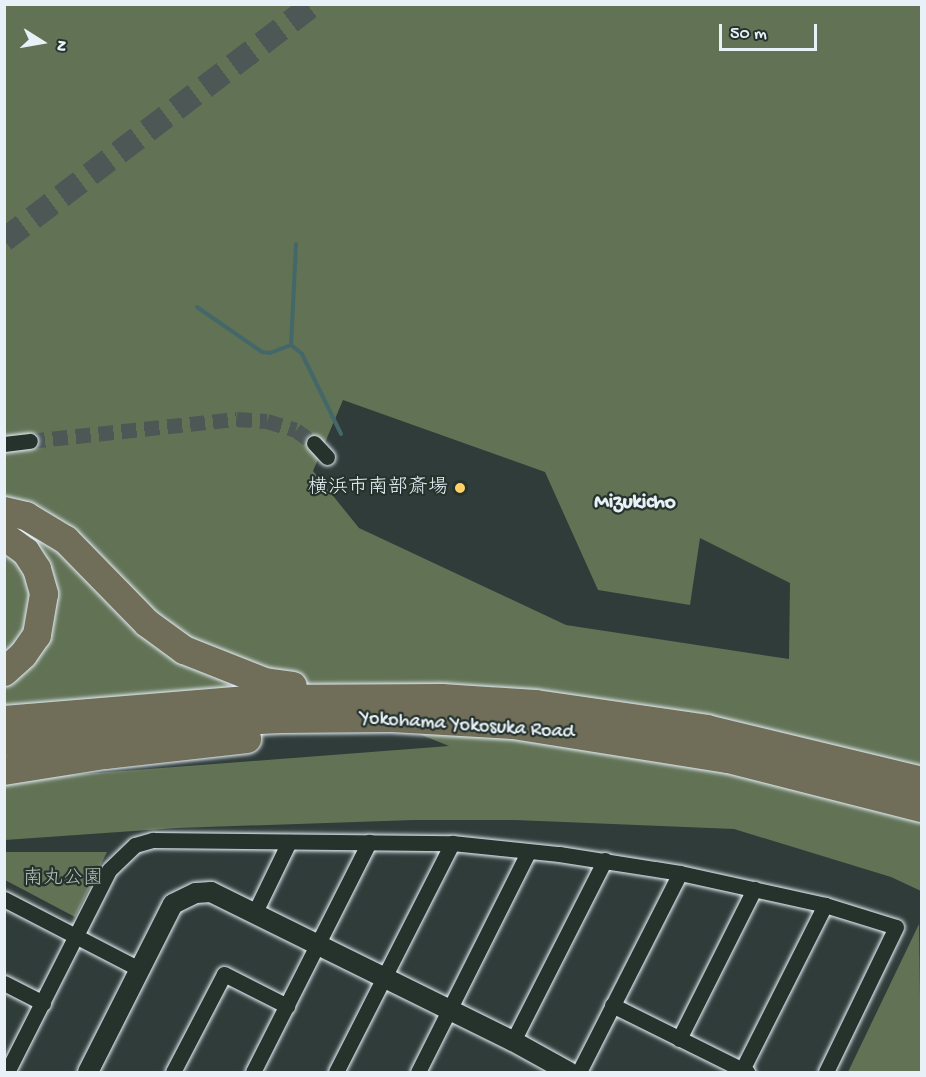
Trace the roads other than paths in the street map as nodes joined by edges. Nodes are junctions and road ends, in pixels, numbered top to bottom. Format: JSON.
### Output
{"nodes":[{"id":1,"x":30,"y":441,"type":"tunnel mouth"},
{"id":2,"x":314,"y":443,"type":"tunnel mouth"},
{"id":3,"x":4,"y":444,"type":"edge"},
{"id":4,"x":327,"y":457,"type":"dead end"},
{"id":5,"x":4,"y":510,"type":"edge"},
{"id":6,"x":4,"y":536,"type":"edge"},
{"id":7,"x":4,"y":672,"type":"edge"},
{"id":8,"x":359,"y":696,"type":"junction"},
{"id":9,"x":4,"y":720,"type":"edge"},
{"id":10,"x":4,"y":742,"type":"edge"},
{"id":11,"x":645,"y":743,"type":"junction"},
{"id":12,"x":4,"y":771,"type":"edge"},
{"id":13,"x":921,"y":781,"type":"edge"},
{"id":14,"x":921,"y":808,"type":"edge"},
{"id":15,"x":289,"y":842,"type":"junction"},
{"id":16,"x":369,"y":842,"type":"junction"},
{"id":17,"x":452,"y":843,"type":"junction"},
{"id":18,"x":528,"y":852,"type":"junction"},
{"id":19,"x":605,"y":860,"type":"junction"},
{"id":20,"x":680,"y":873,"type":"junction"},
{"id":21,"x":754,"y":889,"type":"junction"},
{"id":22,"x":4,"y":899,"type":"edge"},
{"id":23,"x":825,"y":905,"type":"junction"},
{"id":24,"x":255,"y":912,"type":"junction"},
{"id":25,"x":78,"y":936,"type":"junction"},
{"id":26,"x":318,"y":946,"type":"junction"},
{"id":27,"x":139,"y":969,"type":"junction"},
{"id":28,"x":383,"y":979,"type":"junction"},
{"id":29,"x":4,"y":983,"type":"edge"},
{"id":30,"x":43,"y":1003,"type":"junction"},
{"id":31,"x":612,"y":1005,"type":"junction"},
{"id":32,"x":287,"y":1006,"type":"junction"},
{"id":33,"x":448,"y":1011,"type":"junction"},
{"id":34,"x":679,"y":1039,"type":"junction"},
{"id":35,"x":513,"y":1041,"type":"junction"},
{"id":36,"x":7,"y":1067,"type":"edge"},
{"id":37,"x":745,"y":1071,"type":"edge"},
{"id":38,"x":88,"y":1072,"type":"edge"},
{"id":39,"x":173,"y":1072,"type":"edge"},
{"id":40,"x":253,"y":1072,"type":"edge"},
{"id":41,"x":336,"y":1072,"type":"edge"},
{"id":42,"x":420,"y":1072,"type":"edge"},
{"id":43,"x":569,"y":1072,"type":"edge"},
{"id":44,"x":579,"y":1072,"type":"edge"},
{"id":45,"x":826,"y":1072,"type":"edge"}],
"edges":[{"from":1,"to":3,"type":"street"},
{"from":2,"to":4,"type":"street"},
{"from":5,"to":8,"type":"highway"},
{"from":6,"to":7,"type":"highway"},
{"from":8,"to":9,"type":"highway","name":"Yokohama Yokosuka Road"},
{"from":8,"to":13,"type":"highway","name":"Yokohama Yokosuka Road"},
{"from":10,"to":11,"type":"highway","name":"Yokohama Yokosuka Road"},
{"from":11,"to":12,"type":"highway"},
{"from":11,"to":14,"type":"highway","name":"Yokohama Yokosuka Road"},
{"from":15,"to":16,"type":"street"},
{"from":15,"to":24,"type":"street"},
{"from":15,"to":25,"type":"street"},
{"from":16,"to":17,"type":"street"},
{"from":16,"to":26,"type":"street"},
{"from":17,"to":18,"type":"street"},
{"from":17,"to":28,"type":"street"},
{"from":18,"to":19,"type":"street"},
{"from":18,"to":33,"type":"street"},
{"from":19,"to":20,"type":"street"},
{"from":19,"to":35,"type":"street"},
{"from":20,"to":21,"type":"street"},
{"from":20,"to":31,"type":"street"},
{"from":21,"to":23,"type":"street"},
{"from":21,"to":34,"type":"street"},
{"from":22,"to":25,"type":"street"},
{"from":23,"to":37,"type":"street"},
{"from":23,"to":45,"type":"street"},
{"from":24,"to":26,"type":"street"},
{"from":24,"to":27,"type":"street"},
{"from":25,"to":27,"type":"street"},
{"from":25,"to":30,"type":"street"},
{"from":26,"to":28,"type":"street"},
{"from":26,"to":32,"type":"street"},
{"from":27,"to":38,"type":"street"},
{"from":28,"to":33,"type":"street"},
{"from":28,"to":41,"type":"street"},
{"from":29,"to":30,"type":"street"},
{"from":30,"to":36,"type":"street"},
{"from":31,"to":34,"type":"street"},
{"from":31,"to":44,"type":"street"},
{"from":32,"to":39,"type":"street"},
{"from":32,"to":40,"type":"street"},
{"from":33,"to":35,"type":"street"},
{"from":33,"to":42,"type":"street"},
{"from":34,"to":37,"type":"street"},
{"from":35,"to":43,"type":"street"}]}
